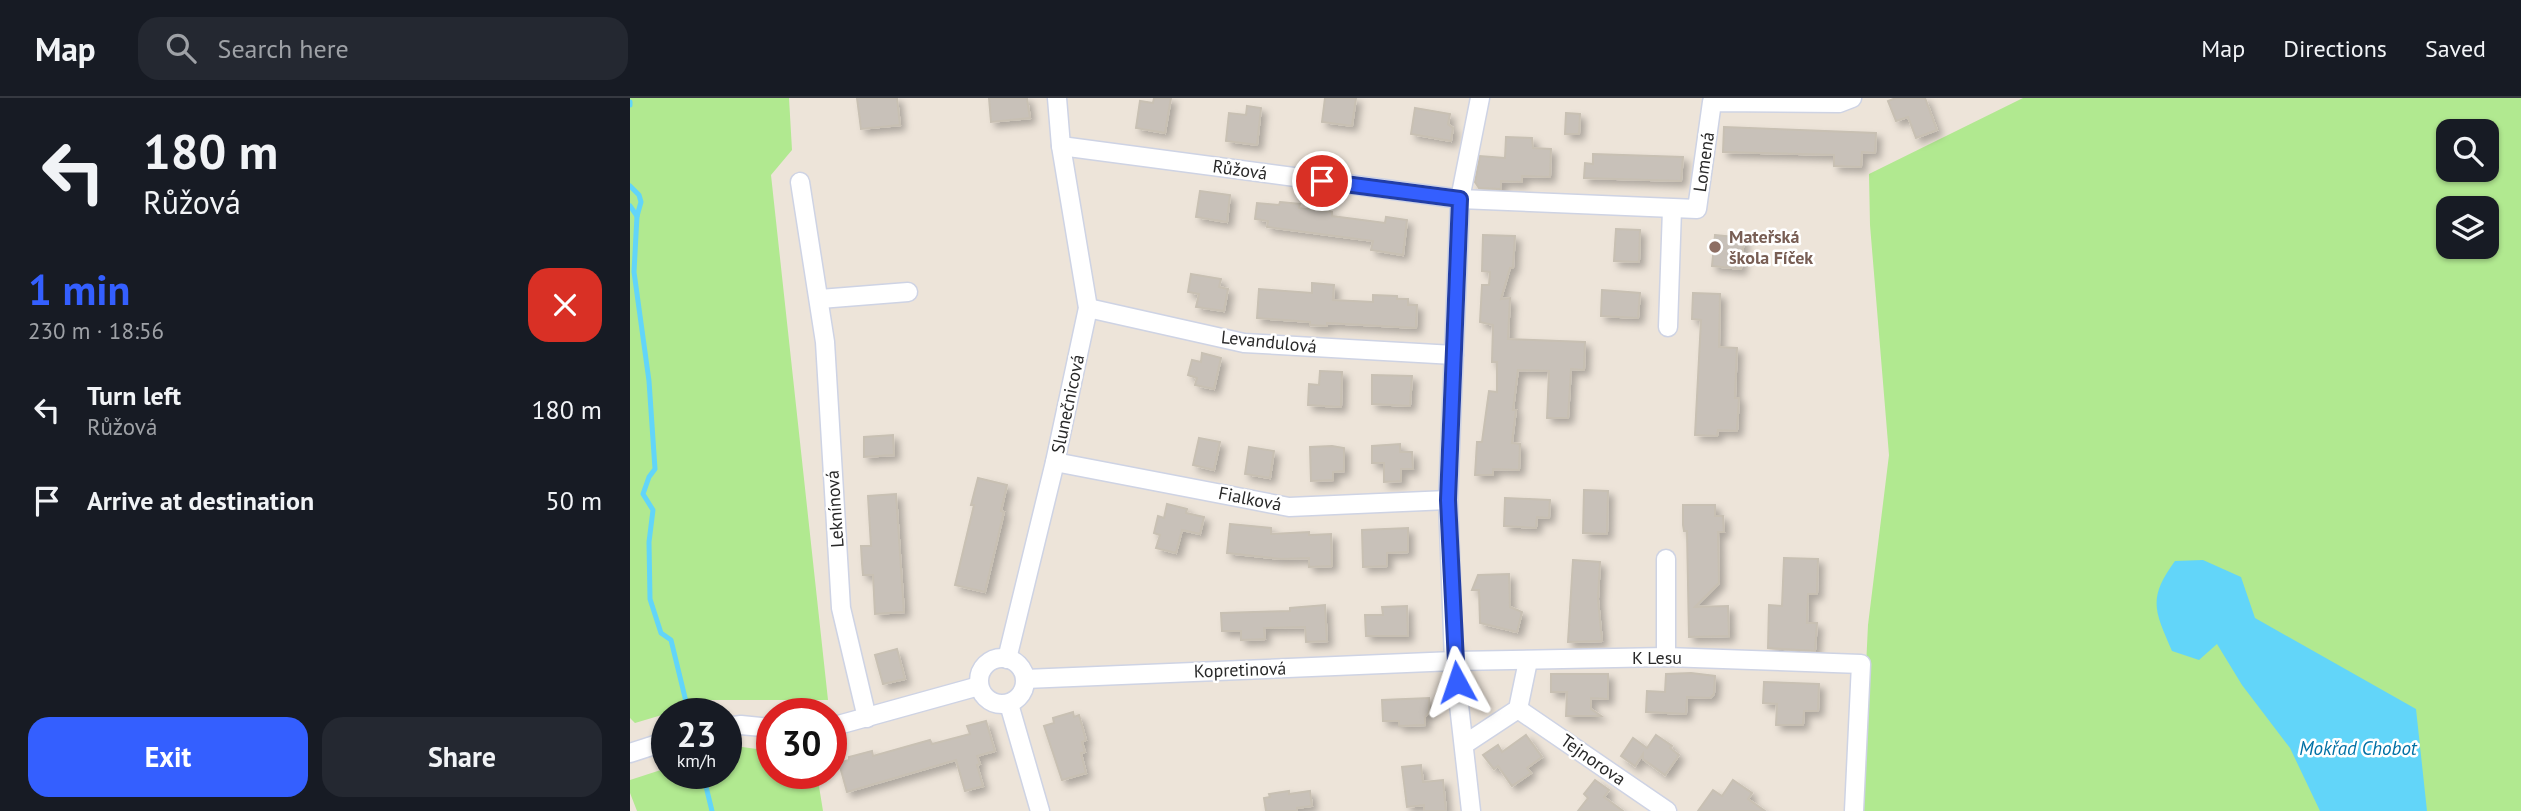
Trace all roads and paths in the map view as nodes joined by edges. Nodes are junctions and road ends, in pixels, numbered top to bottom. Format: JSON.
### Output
{"nodes":[{"id":1,"x":1057,"y":98,"type":"edge"},
{"id":2,"x":1480,"y":98,"type":"edge"},
{"id":3,"x":1852,"y":98,"type":"edge"},
{"id":4,"x":1061,"y":146,"type":"junction"},
{"id":5,"x":800,"y":182,"type":"dead end"},
{"id":6,"x":1460,"y":199,"type":"junction"},
{"id":7,"x":1672,"y":209,"type":"junction"},
{"id":8,"x":908,"y":292,"type":"dead end"},
{"id":9,"x":820,"y":299,"type":"junction"},
{"id":10,"x":1088,"y":308,"type":"junction"},
{"id":11,"x":1668,"y":327,"type":"dead end"},
{"id":12,"x":1454,"y":355,"type":"junction"},
{"id":13,"x":1055,"y":463,"type":"junction"},
{"id":14,"x":1448,"y":500,"type":"junction"},
{"id":15,"x":1666,"y":559,"type":"dead end"},
{"id":16,"x":1667,"y":657,"type":"junction"},
{"id":17,"x":1007,"y":659,"type":"junction"},
{"id":18,"x":1454,"y":661,"type":"junction"},
{"id":19,"x":1528,"y":661,"type":"junction"},
{"id":20,"x":1025,"y":679,"type":"junction"},
{"id":21,"x":979,"y":686,"type":"junction"},
{"id":22,"x":1009,"y":704,"type":"junction"},
{"id":23,"x":1518,"y":709,"type":"junction"},
{"id":24,"x":867,"y":718,"type":"junction"},
{"id":25,"x":847,"y":723,"type":"edge"},
{"id":26,"x":1465,"y":744,"type":"junction"},
{"id":27,"x":651,"y":746,"type":"edge"},
{"id":28,"x":630,"y":753,"type":"edge"},
{"id":29,"x":1040,"y":811,"type":"edge"},
{"id":30,"x":1471,"y":811,"type":"edge"},
{"id":31,"x":1667,"y":811,"type":"edge"},
{"id":32,"x":1854,"y":811,"type":"edge"}],
"edges":[{"from":1,"to":4,"type":"street","name":"Slunečnicová"},
{"from":2,"to":6,"type":"street"},
{"from":3,"to":7,"type":"street","name":"Lomená"},
{"from":4,"to":6,"type":"street","name":"Růžová"},
{"from":4,"to":10,"type":"street","name":"Slunečnicová"},
{"from":5,"to":9,"type":"street","name":"Leknínová"},
{"from":6,"to":7,"type":"street","name":"Lomená"},
{"from":6,"to":12,"type":"street"},
{"from":7,"to":11,"type":"street"},
{"from":8,"to":9,"type":"street"},
{"from":9,"to":24,"type":"street","name":"Leknínová"},
{"from":10,"to":12,"type":"street","name":"Levandulová"},
{"from":10,"to":13,"type":"street","name":"Slunečnicová"},
{"from":12,"to":14,"type":"street"},
{"from":13,"to":14,"type":"street","name":"Fialková"},
{"from":13,"to":17,"type":"street","name":"Slunečnicová"},
{"from":14,"to":18,"type":"street"},
{"from":15,"to":16,"type":"street"},
{"from":16,"to":19,"type":"street","name":"K Lesu"},
{"from":16,"to":32,"type":"street","name":"K Lesu"},
{"from":17,"to":20,"type":"street"},
{"from":17,"to":21,"type":"street"},
{"from":18,"to":19,"type":"street","name":"K Lesu"},
{"from":18,"to":20,"type":"street","name":"Kopretinová"},
{"from":18,"to":26,"type":"street"},
{"from":19,"to":23,"type":"street"},
{"from":20,"to":22,"type":"street"},
{"from":21,"to":22,"type":"street"},
{"from":21,"to":24,"type":"street"},
{"from":22,"to":29,"type":"street"},
{"from":23,"to":26,"type":"street"},
{"from":23,"to":31,"type":"street","name":"Tejnorova"},
{"from":24,"to":25,"type":"street"},
{"from":26,"to":30,"type":"street"},
{"from":27,"to":28,"type":"street"}]}
